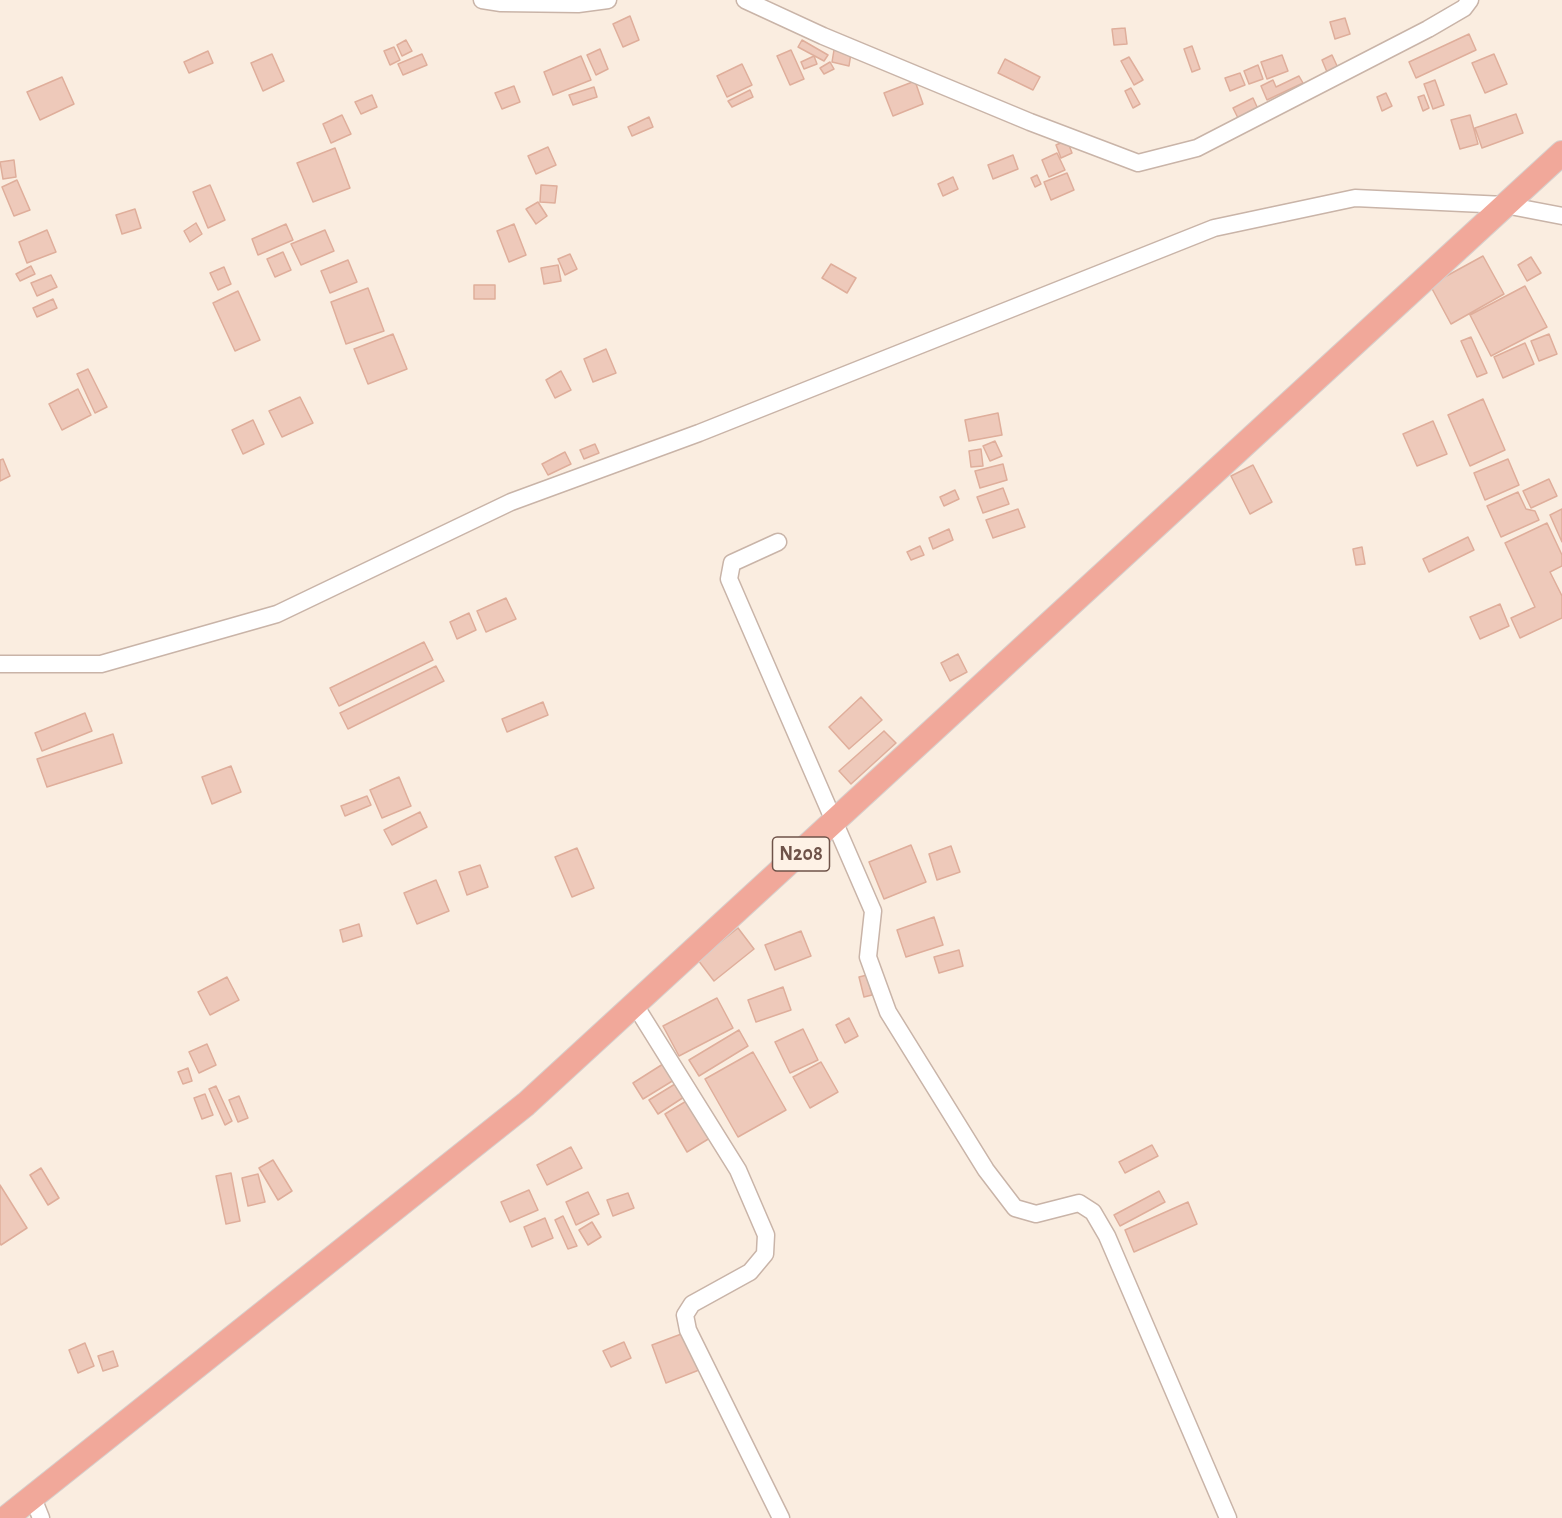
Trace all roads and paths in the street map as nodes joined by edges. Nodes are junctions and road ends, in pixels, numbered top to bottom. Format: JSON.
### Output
{"nodes":[{"id":1,"x":482,"y":0,"type":"edge"},
{"id":2,"x":608,"y":0,"type":"edge"},
{"id":3,"x":745,"y":0,"type":"edge"},
{"id":4,"x":1470,"y":0,"type":"edge"},
{"id":5,"x":1562,"y":153,"type":"edge"},
{"id":6,"x":1505,"y":205,"type":"junction"},
{"id":7,"x":1562,"y":216,"type":"edge"},
{"id":8,"x":778,"y":542,"type":"dead end"},
{"id":9,"x":0,"y":664,"type":"edge"},
{"id":10,"x":835,"y":824,"type":"junction"},
{"id":11,"x":635,"y":1005,"type":"junction"},
{"id":12,"x":37,"y":1508,"type":"edge"},
{"id":13,"x":6,"y":1518,"type":"edge"},
{"id":14,"x":781,"y":1518,"type":"edge"},
{"id":15,"x":1228,"y":1518,"type":"edge"}],
"edges":[{"from":1,"to":2,"type":"street"},
{"from":3,"to":4,"type":"street"},
{"from":5,"to":6,"type":"highway","number":"N208"},
{"from":6,"to":7,"type":"street"},
{"from":6,"to":9,"type":"street"},
{"from":6,"to":10,"type":"highway","number":"N208"},
{"from":8,"to":10,"type":"street"},
{"from":10,"to":11,"type":"highway","number":"N208"},
{"from":10,"to":15,"type":"street"},
{"from":11,"to":12,"type":"highway","number":"N208"},
{"from":11,"to":14,"type":"street"},
{"from":12,"to":13,"type":"highway","number":"N208"}]}
